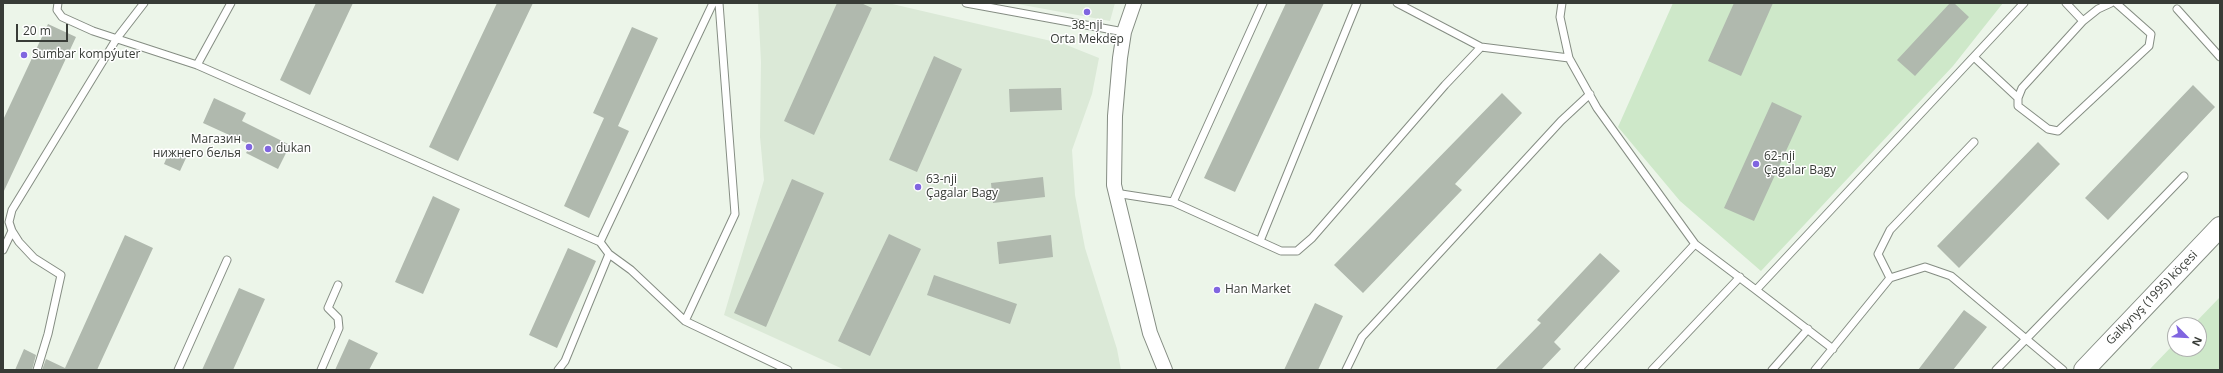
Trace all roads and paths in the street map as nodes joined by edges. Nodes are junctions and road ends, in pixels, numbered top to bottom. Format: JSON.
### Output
{"nodes":[{"id":1,"x":58,"y":3,"type":"edge"},
{"id":2,"x":144,"y":3,"type":"edge"},
{"id":3,"x":231,"y":3,"type":"edge"},
{"id":4,"x":713,"y":3,"type":"edge"},
{"id":5,"x":719,"y":3,"type":"edge"},
{"id":6,"x":966,"y":3,"type":"edge"},
{"id":7,"x":1134,"y":3,"type":"edge"},
{"id":8,"x":1263,"y":3,"type":"edge"},
{"id":9,"x":1357,"y":3,"type":"edge"},
{"id":10,"x":1397,"y":3,"type":"edge"},
{"id":11,"x":1562,"y":3,"type":"edge"},
{"id":12,"x":2024,"y":3,"type":"edge"},
{"id":13,"x":2066,"y":3,"type":"edge"},
{"id":14,"x":2111,"y":3,"type":"edge"},
{"id":15,"x":2116,"y":3,"type":"edge"},
{"id":16,"x":2177,"y":9,"type":"dead end"},
{"id":17,"x":2083,"y":21,"type":"junction"},
{"id":18,"x":1124,"y":32,"type":"junction"},
{"id":19,"x":117,"y":38,"type":"junction"},
{"id":20,"x":1481,"y":48,"type":"junction"},
{"id":21,"x":1974,"y":57,"type":"junction"},
{"id":22,"x":2220,"y":57,"type":"edge"},
{"id":23,"x":1569,"y":58,"type":"junction"},
{"id":24,"x":196,"y":65,"type":"junction"},
{"id":25,"x":1590,"y":94,"type":"junction"},
{"id":26,"x":2018,"y":98,"type":"junction"},
{"id":27,"x":1974,"y":142,"type":"dead end"},
{"id":28,"x":2184,"y":176,"type":"dead end"},
{"id":29,"x":1115,"y":193,"type":"junction"},
{"id":30,"x":1173,"y":202,"type":"junction"},
{"id":31,"x":2220,"y":227,"type":"edge"},
{"id":32,"x":12,"y":231,"type":"junction"},
{"id":33,"x":1260,"y":241,"type":"junction"},
{"id":34,"x":600,"y":242,"type":"junction"},
{"id":35,"x":1695,"y":244,"type":"junction"},
{"id":36,"x":2220,"y":244,"type":"edge"},
{"id":37,"x":3,"y":250,"type":"edge"},
{"id":38,"x":610,"y":254,"type":"junction"},
{"id":39,"x":227,"y":260,"type":"dead end"},
{"id":40,"x":1740,"y":277,"type":"junction"},
{"id":41,"x":1890,"y":278,"type":"junction"},
{"id":42,"x":338,"y":285,"type":"dead end"},
{"id":43,"x":1756,"y":290,"type":"junction"},
{"id":44,"x":685,"y":322,"type":"junction"},
{"id":45,"x":1808,"y":329,"type":"junction"},
{"id":46,"x":2026,"y":339,"type":"junction"},
{"id":47,"x":1833,"y":349,"type":"junction"},
{"id":48,"x":37,"y":370,"type":"edge"},
{"id":49,"x":178,"y":370,"type":"edge"},
{"id":50,"x":321,"y":370,"type":"edge"},
{"id":51,"x":558,"y":370,"type":"edge"},
{"id":52,"x":788,"y":370,"type":"edge"},
{"id":53,"x":1166,"y":370,"type":"edge"},
{"id":54,"x":1346,"y":370,"type":"edge"},
{"id":55,"x":1578,"y":370,"type":"edge"},
{"id":56,"x":1652,"y":370,"type":"edge"},
{"id":57,"x":1772,"y":370,"type":"edge"},
{"id":58,"x":1815,"y":370,"type":"edge"},
{"id":59,"x":1996,"y":370,"type":"edge"},
{"id":60,"x":2063,"y":370,"type":"edge"},
{"id":61,"x":2084,"y":370,"type":"edge"},
{"id":62,"x":2100,"y":370,"type":"edge"}],
"edges":[{"from":1,"to":19,"type":"lane"},
{"from":2,"to":19,"type":"lane"},
{"from":3,"to":24,"type":"lane"},
{"from":4,"to":34,"type":"lane"},
{"from":5,"to":44,"type":"lane"},
{"from":6,"to":18,"type":"lane"},
{"from":7,"to":18,"type":"street"},
{"from":8,"to":30,"type":"lane"},
{"from":9,"to":33,"type":"lane"},
{"from":10,"to":20,"type":"lane"},
{"from":11,"to":23,"type":"lane"},
{"from":12,"to":21,"type":"lane"},
{"from":13,"to":17,"type":"lane"},
{"from":14,"to":17,"type":"lane"},
{"from":15,"to":26,"type":"lane"},
{"from":16,"to":22,"type":"lane"},
{"from":17,"to":26,"type":"lane"},
{"from":18,"to":29,"type":"street"},
{"from":19,"to":24,"type":"lane"},
{"from":19,"to":32,"type":"lane"},
{"from":20,"to":23,"type":"lane"},
{"from":20,"to":33,"type":"lane"},
{"from":21,"to":26,"type":"lane"},
{"from":21,"to":43,"type":"lane"},
{"from":23,"to":25,"type":"lane"},
{"from":24,"to":34,"type":"lane"},
{"from":25,"to":35,"type":"lane"},
{"from":25,"to":54,"type":"lane"},
{"from":27,"to":41,"type":"lane"},
{"from":28,"to":46,"type":"lane"},
{"from":29,"to":30,"type":"lane"},
{"from":29,"to":53,"type":"street"},
{"from":30,"to":33,"type":"lane"},
{"from":31,"to":61,"type":"main road","name":"Galkynyş (1995) köçesi"},
{"from":32,"to":37,"type":"lane"},
{"from":32,"to":48,"type":"lane"},
{"from":34,"to":38,"type":"lane"},
{"from":35,"to":40,"type":"lane"},
{"from":35,"to":55,"type":"lane"},
{"from":36,"to":62,"type":"main road","name":"Galkynyş (1995) köçesi"},
{"from":38,"to":44,"type":"lane"},
{"from":38,"to":51,"type":"lane"},
{"from":39,"to":49,"type":"lane"},
{"from":40,"to":43,"type":"lane"},
{"from":40,"to":56,"type":"lane"},
{"from":41,"to":46,"type":"lane"},
{"from":41,"to":47,"type":"lane"},
{"from":42,"to":50,"type":"lane"},
{"from":43,"to":45,"type":"lane"},
{"from":44,"to":52,"type":"lane"},
{"from":45,"to":47,"type":"lane"},
{"from":45,"to":57,"type":"lane"},
{"from":46,"to":59,"type":"lane"},
{"from":46,"to":60,"type":"lane"},
{"from":47,"to":58,"type":"lane"}]}
